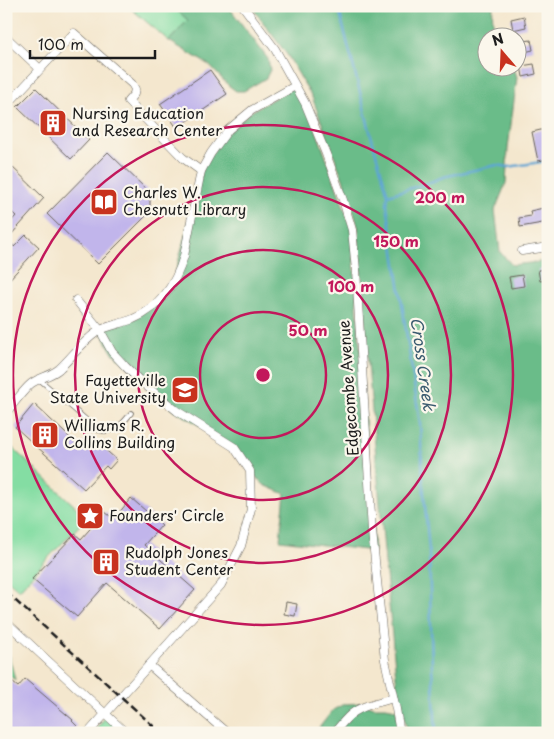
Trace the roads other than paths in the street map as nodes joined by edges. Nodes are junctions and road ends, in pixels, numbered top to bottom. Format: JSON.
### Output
{"nodes":[{"id":1,"x":243,"y":6,"type":"edge"},
{"id":2,"x":6,"y":37,"type":"edge"},
{"id":3,"x":40,"y":69,"type":"junction"},
{"id":4,"x":295,"y":86,"type":"junction"},
{"id":5,"x":6,"y":106,"type":"edge"},
{"id":6,"x":202,"y":171,"type":"junction"},
{"id":7,"x":548,"y":247,"type":"edge"},
{"id":8,"x":522,"y":251,"type":"dead end"},
{"id":9,"x":76,"y":300,"type":"dead end"},
{"id":10,"x":100,"y":330,"type":"junction"},
{"id":11,"x":39,"y":379,"type":"junction"},
{"id":12,"x":6,"y":409,"type":"edge"},
{"id":13,"x":132,"y":413,"type":"dead end"},
{"id":14,"x":6,"y":622,"type":"edge"},
{"id":15,"x":149,"y":666,"type":"junction"},
{"id":16,"x":393,"y":698,"type":"junction"},
{"id":17,"x":105,"y":714,"type":"junction"},
{"id":18,"x":88,"y":733,"type":"edge"},
{"id":19,"x":126,"y":733,"type":"edge"},
{"id":20,"x":227,"y":733,"type":"edge"},
{"id":21,"x":334,"y":733,"type":"edge"},
{"id":22,"x":400,"y":733,"type":"edge"}],
"edges":[{"from":1,"to":4,"type":"street","name":"Edgecombe Avenue"},
{"from":2,"to":3,"type":"street"},
{"from":3,"to":5,"type":"street"},
{"from":3,"to":6,"type":"street"},
{"from":4,"to":6,"type":"street"},
{"from":4,"to":16,"type":"street","name":"Edgecombe Avenue"},
{"from":6,"to":10,"type":"street"},
{"from":7,"to":8,"type":"street"},
{"from":9,"to":10,"type":"street"},
{"from":10,"to":11,"type":"street"},
{"from":10,"to":15,"type":"street"},
{"from":11,"to":12,"type":"street"},
{"from":11,"to":13,"type":"lane"},
{"from":14,"to":17,"type":"street"},
{"from":15,"to":17,"type":"street"},
{"from":15,"to":20,"type":"street"},
{"from":16,"to":21,"type":"street"},
{"from":16,"to":22,"type":"street","name":"Edgecombe Avenue"},
{"from":17,"to":18,"type":"street"},
{"from":17,"to":19,"type":"street"}]}
